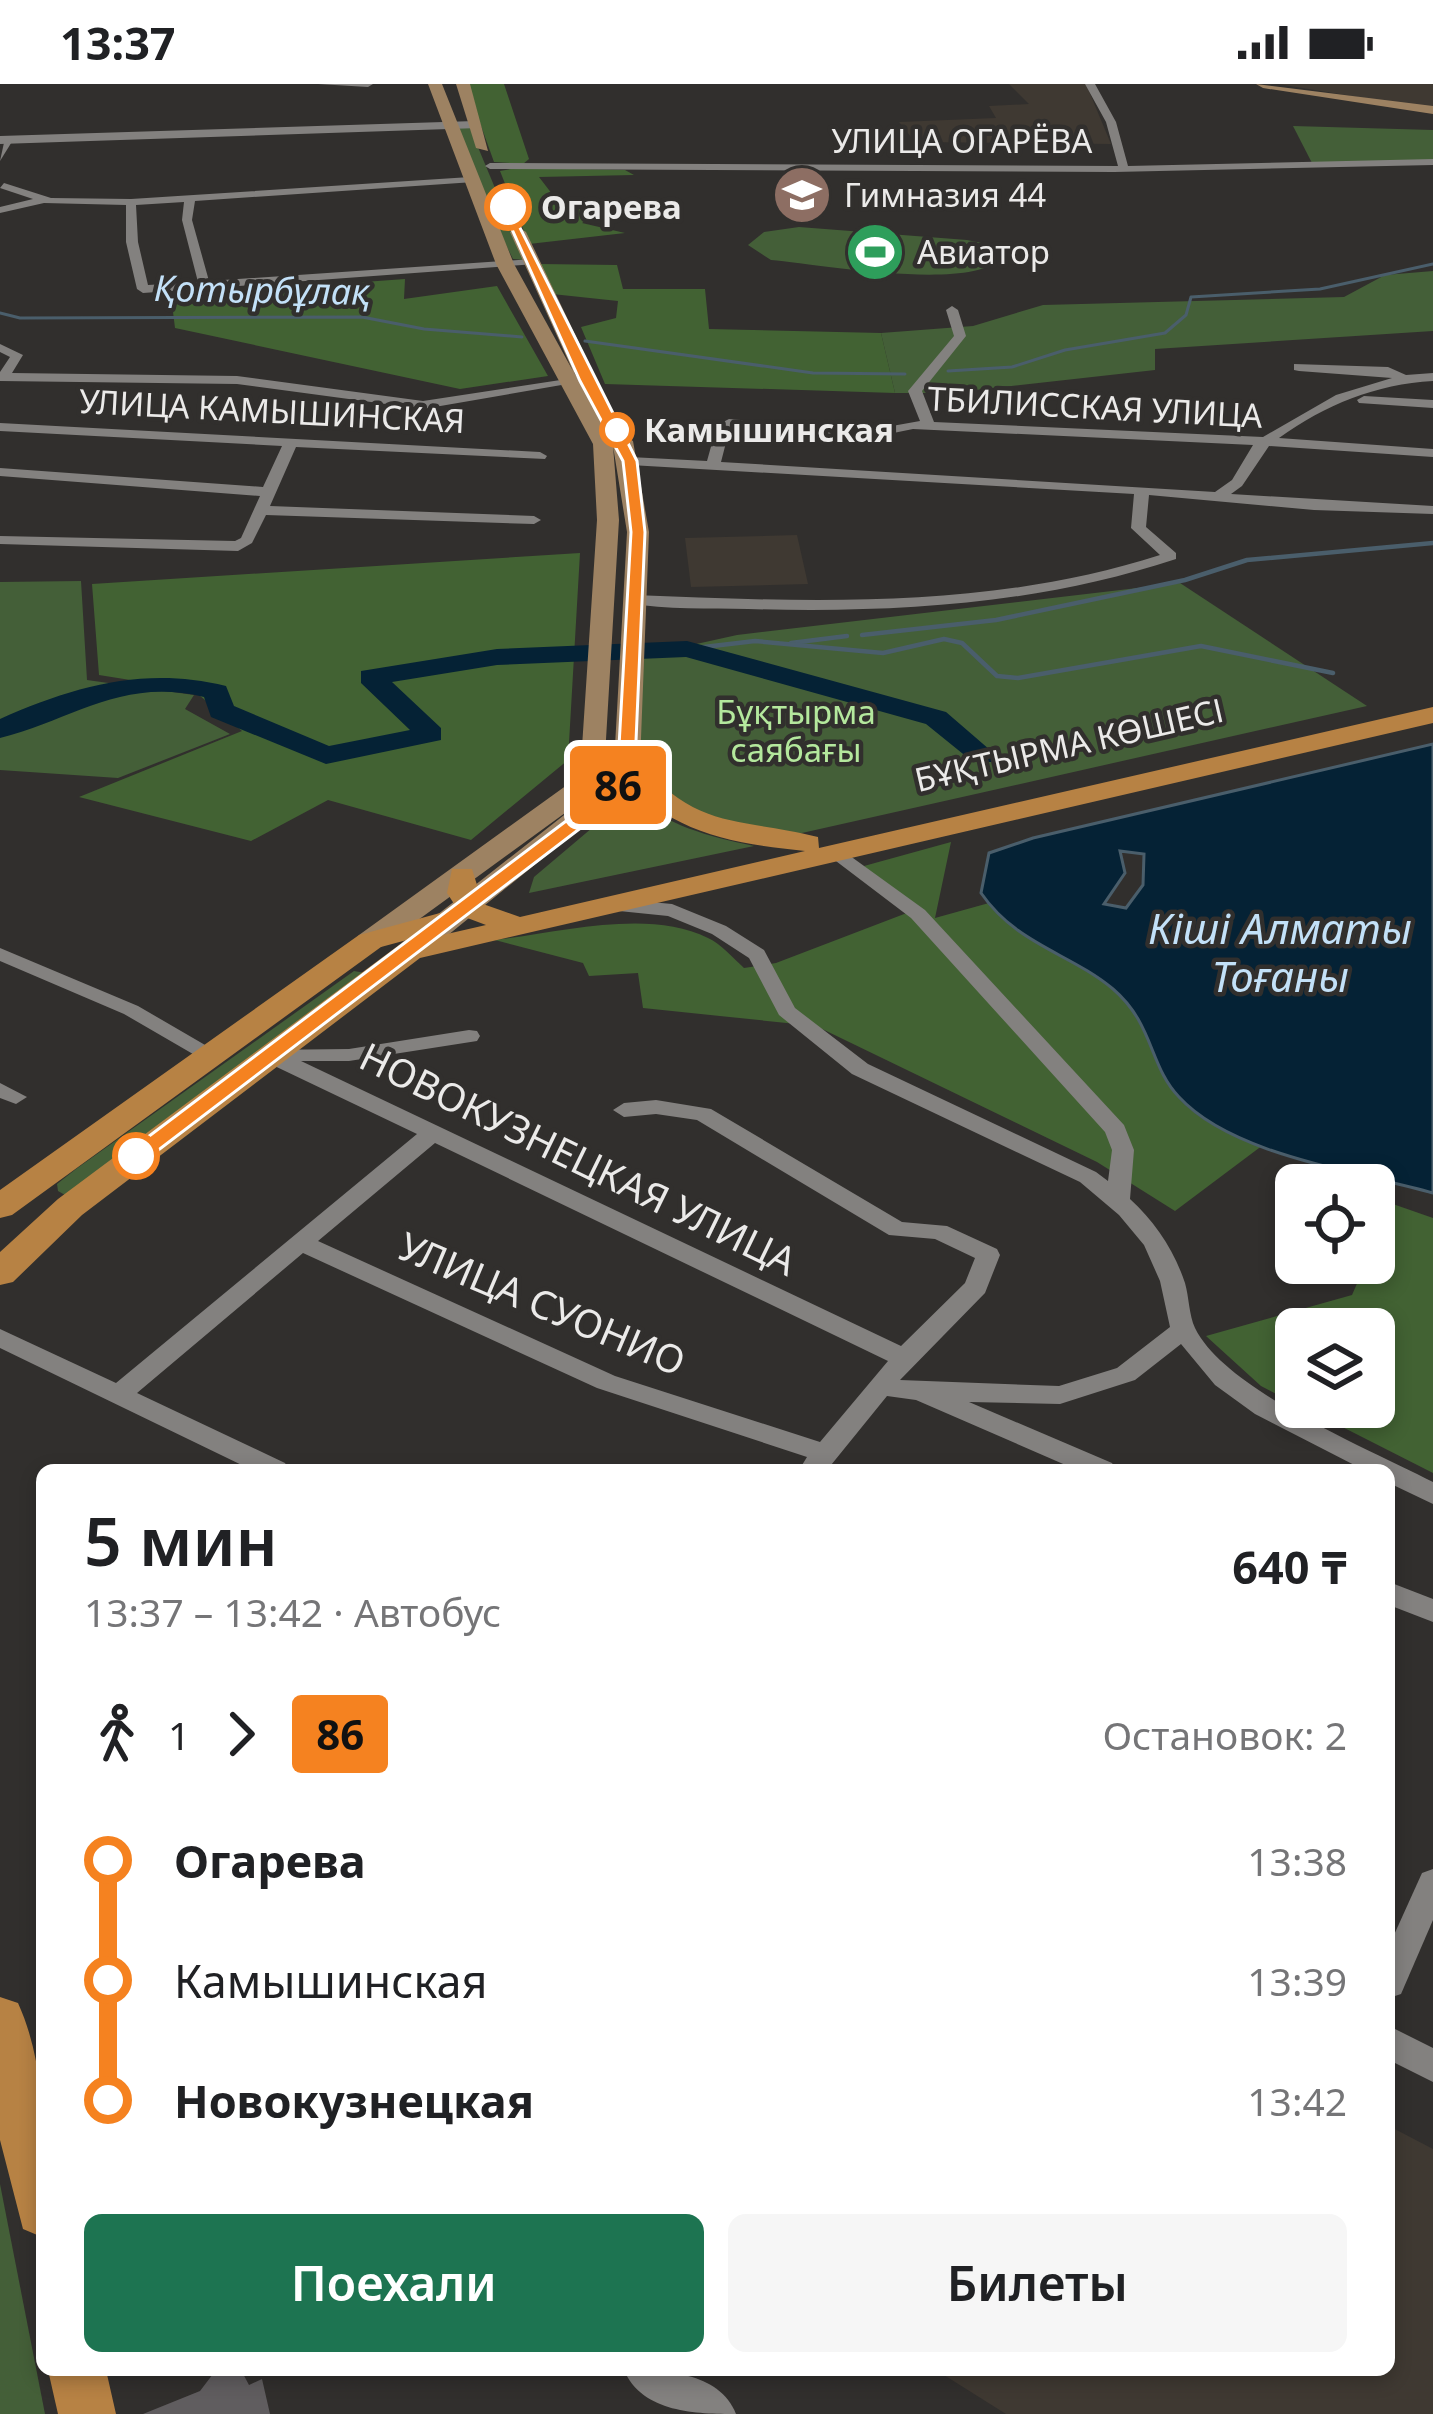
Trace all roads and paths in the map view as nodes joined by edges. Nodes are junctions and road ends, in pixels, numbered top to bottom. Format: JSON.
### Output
{"nodes":[{"id":1,"x":323,"y":84,"type":"edge"},
{"id":2,"x":368,"y":84,"type":"edge"},
{"id":3,"x":435,"y":84,"type":"edge"},
{"id":4,"x":463,"y":84,"type":"edge"},
{"id":5,"x":1090,"y":84,"type":"edge"},
{"id":6,"x":1263,"y":84,"type":"edge"},
{"id":7,"x":1433,"y":110,"type":"edge"},
{"id":8,"x":475,"y":125,"type":"junction"},
{"id":9,"x":449,"y":126,"type":"junction"},
{"id":10,"x":4,"y":140,"type":"edge"},
{"id":11,"x":0,"y":158,"type":"edge"},
{"id":12,"x":1433,"y":162,"type":"edge"},
{"id":13,"x":490,"y":166,"type":"junction"},
{"id":14,"x":1124,"y":168,"type":"junction"},
{"id":15,"x":470,"y":180,"type":"junction"},
{"id":16,"x":1,"y":186,"type":"edge"},
{"id":17,"x":190,"y":199,"type":"junction"},
{"id":18,"x":42,"y":200,"type":"junction"},
{"id":19,"x":131,"y":202,"type":"junction"},
{"id":20,"x":0,"y":210,"type":"edge"},
{"id":21,"x":532,"y":262,"type":"junction"},
{"id":22,"x":505,"y":264,"type":"junction"},
{"id":23,"x":205,"y":287,"type":"junction"},
{"id":24,"x":952,"y":310,"type":"dead end"},
{"id":25,"x":560,"y":316,"type":"junction"},
{"id":26,"x":532,"y":320,"type":"junction"},
{"id":27,"x":0,"y":348,"type":"edge"},
{"id":28,"x":1300,"y":367,"type":"dead end"},
{"id":29,"x":3,"y":375,"type":"edge"},
{"id":30,"x":1433,"y":377,"type":"edge"},
{"id":31,"x":1405,"y":379,"type":"junction"},
{"id":32,"x":568,"y":383,"type":"junction"},
{"id":33,"x":1350,"y":397,"type":"junction"},
{"id":34,"x":1433,"y":404,"type":"edge"},
{"id":35,"x":929,"y":426,"type":"junction"},
{"id":36,"x":0,"y":427,"type":"edge"},
{"id":37,"x":1269,"y":442,"type":"junction"},
{"id":38,"x":290,"y":444,"type":"junction"},
{"id":39,"x":1433,"y":453,"type":"edge"},
{"id":40,"x":540,"y":456,"type":"dead end"},
{"id":41,"x":630,"y":461,"type":"junction"},
{"id":42,"x":713,"y":464,"type":"junction"},
{"id":43,"x":0,"y":472,"type":"edge"},
{"id":44,"x":1142,"y":490,"type":"junction"},
{"id":45,"x":266,"y":492,"type":"junction"},
{"id":46,"x":1221,"y":494,"type":"junction"},
{"id":47,"x":1433,"y":509,"type":"edge"},
{"id":48,"x":260,"y":510,"type":"junction"},
{"id":49,"x":534,"y":520,"type":"dead end"},
{"id":50,"x":0,"y":540,"type":"edge"},
{"id":51,"x":634,"y":600,"type":"junction"},
{"id":52,"x":1433,"y":699,"type":"edge"},
{"id":53,"x":1433,"y":715,"type":"edge"},
{"id":54,"x":627,"y":764,"type":"junction"},
{"id":55,"x":822,"y":847,"type":"junction"},
{"id":56,"x":462,"y":875,"type":"junction"},
{"id":57,"x":619,"y":905,"type":"junction"},
{"id":58,"x":466,"y":914,"type":"junction"},
{"id":59,"x":516,"y":926,"type":"junction"},
{"id":60,"x":370,"y":941,"type":"junction"},
{"id":61,"x":410,"y":951,"type":"junction"},
{"id":62,"x":0,"y":954,"type":"edge"},
{"id":63,"x":469,"y":1036,"type":"dead end"},
{"id":64,"x":270,"y":1054,"type":"junction"},
{"id":65,"x":213,"y":1056,"type":"junction"},
{"id":66,"x":624,"y":1110,"type":"dead end"},
{"id":67,"x":431,"y":1134,"type":"junction"},
{"id":68,"x":14,"y":1196,"type":"edge"},
{"id":69,"x":1118,"y":1199,"type":"junction"},
{"id":70,"x":70,"y":1207,"type":"junction"},
{"id":71,"x":300,"y":1242,"type":"junction"},
{"id":72,"x":0,"y":1273,"type":"edge"},
{"id":73,"x":1183,"y":1330,"type":"junction"},
{"id":74,"x":0,"y":1338,"type":"edge"},
{"id":75,"x":904,"y":1358,"type":"junction"},
{"id":76,"x":883,"y":1385,"type":"junction"},
{"id":77,"x":921,"y":1392,"type":"junction"},
{"id":78,"x":119,"y":1394,"type":"junction"},
{"id":79,"x":818,"y":1461,"type":"edge"},
{"id":80,"x":264,"y":1464,"type":"edge"},
{"id":81,"x":1089,"y":1464,"type":"edge"},
{"id":82,"x":1374,"y":1464,"type":"edge"},
{"id":83,"x":1395,"y":1475,"type":"edge"},
{"id":84,"x":1433,"y":1494,"type":"edge"},
{"id":85,"x":1395,"y":1596,"type":"edge"},
{"id":86,"x":1433,"y":1612,"type":"edge"},
{"id":87,"x":1433,"y":1883,"type":"edge"},
{"id":88,"x":1395,"y":1969,"type":"edge"},
{"id":89,"x":0,"y":2020,"type":"edge"},
{"id":90,"x":1395,"y":2045,"type":"edge"},
{"id":91,"x":1433,"y":2066,"type":"edge"},
{"id":92,"x":36,"y":2183,"type":"edge"},
{"id":93,"x":78,"y":2376,"type":"edge"},
{"id":94,"x":653,"y":2376,"type":"edge"},
{"id":95,"x":87,"y":2414,"type":"edge"},
{"id":96,"x":717,"y":2414,"type":"edge"}],
"edges":[{"from":1,"to":2,"type":"street"},
{"from":3,"to":9,"type":"main road"},
{"from":4,"to":8,"type":"main road"},
{"from":5,"to":14,"type":"street"},
{"from":6,"to":7,"type":"main road"},
{"from":8,"to":9,"type":"street"},
{"from":8,"to":13,"type":"main road"},
{"from":9,"to":10,"type":"street"},
{"from":9,"to":15,"type":"main road"},
{"from":10,"to":11,"type":"street"},
{"from":12,"to":14,"type":"street","name":"УЛИЦА ОГАРЁВА"},
{"from":13,"to":14,"type":"street","name":"УЛИЦА ОГАРЁВА"},
{"from":13,"to":21,"type":"main road"},
{"from":15,"to":17,"type":"street"},
{"from":15,"to":22,"type":"main road"},
{"from":16,"to":18,"type":"street"},
{"from":17,"to":19,"type":"street"},
{"from":17,"to":23,"type":"street"},
{"from":18,"to":19,"type":"street"},
{"from":18,"to":20,"type":"street"},
{"from":19,"to":23,"type":"street"},
{"from":21,"to":22,"type":"street"},
{"from":21,"to":25,"type":"main road"},
{"from":22,"to":23,"type":"street"},
{"from":22,"to":26,"type":"main road"},
{"from":24,"to":35,"type":"street"},
{"from":25,"to":26,"type":"main road"},
{"from":25,"to":41,"type":"main road"},
{"from":26,"to":32,"type":"main road"},
{"from":27,"to":29,"type":"street"},
{"from":28,"to":31,"type":"street"},
{"from":29,"to":32,"type":"street"},
{"from":30,"to":31,"type":"street"},
{"from":31,"to":33,"type":"street"},
{"from":32,"to":56,"type":"main road"},
{"from":33,"to":34,"type":"street"},
{"from":33,"to":37,"type":"street"},
{"from":35,"to":37,"type":"street","name":"ТБИЛИССКАЯ УЛИЦА"},
{"from":35,"to":42,"type":"street","name":"ТБИЛИССКАЯ УЛИЦА"},
{"from":36,"to":38,"type":"street","name":"УЛИЦА КАМЫШИНСКАЯ"},
{"from":37,"to":39,"type":"street","name":"ТБИЛИССКАЯ УЛИЦА"},
{"from":37,"to":46,"type":"street"},
{"from":38,"to":40,"type":"street","name":"УЛИЦА КАМЫШИНСКАЯ"},
{"from":38,"to":45,"type":"street"},
{"from":41,"to":42,"type":"street"},
{"from":41,"to":51,"type":"main road"},
{"from":42,"to":44,"type":"street"},
{"from":43,"to":45,"type":"street"},
{"from":44,"to":46,"type":"street"},
{"from":44,"to":51,"type":"street"},
{"from":45,"to":48,"type":"street"},
{"from":46,"to":47,"type":"street"},
{"from":48,"to":49,"type":"street"},
{"from":48,"to":50,"type":"street"},
{"from":51,"to":54,"type":"main road"},
{"from":52,"to":55,"type":"main road","name":"БҰҚТЫРМА КӨШЕСІ"},
{"from":53,"to":55,"type":"main road","name":"БҰҚТЫРМА КӨШЕСІ"},
{"from":54,"to":55,"type":"main road"},
{"from":54,"to":58,"type":"main road"},
{"from":55,"to":57,"type":"main road","name":"БҰҚТЫРМА КӨШЕСІ"},
{"from":55,"to":58,"type":"main road","name":"БҰҚТЫРМА КӨШЕСІ"},
{"from":55,"to":69,"type":"street"},
{"from":56,"to":58,"type":"main road"},
{"from":56,"to":60,"type":"main road"},
{"from":57,"to":59,"type":"main road","name":"БҰҚТЫРМА КӨШЕСІ"},
{"from":57,"to":69,"type":"street"},
{"from":58,"to":59,"type":"main road"},
{"from":58,"to":60,"type":"main road","name":"БҰҚТЫРМА КӨШЕСІ"},
{"from":58,"to":61,"type":"main road"},
{"from":59,"to":61,"type":"main road","name":"БҰҚТЫРМА КӨШЕСІ"},
{"from":60,"to":65,"type":"main road"},
{"from":61,"to":64,"type":"main road"},
{"from":62,"to":65,"type":"street"},
{"from":63,"to":64,"type":"street","name":"НОВОКУЗНЕЦКАЯ УЛИЦА"},
{"from":64,"to":67,"type":"street","name":"НОВОКУЗНЕЦКАЯ УЛИЦА"},
{"from":64,"to":70,"type":"main road"},
{"from":65,"to":68,"type":"main road"},
{"from":66,"to":75,"type":"street"},
{"from":67,"to":71,"type":"street"},
{"from":67,"to":75,"type":"street","name":"НОВОКУЗНЕЦКАЯ УЛИЦА"},
{"from":68,"to":70,"type":"main road"},
{"from":69,"to":73,"type":"street"},
{"from":70,"to":72,"type":"main road"},
{"from":71,"to":78,"type":"street"},
{"from":71,"to":79,"type":"street","name":"УЛИЦА СУОНИО"},
{"from":73,"to":77,"type":"street"},
{"from":73,"to":82,"type":"street"},
{"from":74,"to":78,"type":"street"},
{"from":75,"to":76,"type":"street"},
{"from":76,"to":77,"type":"street"},
{"from":76,"to":79,"type":"street"},
{"from":77,"to":81,"type":"street"},
{"from":78,"to":80,"type":"street"},
{"from":83,"to":84,"type":"street"},
{"from":85,"to":86,"type":"street"},
{"from":87,"to":88,"type":"street"},
{"from":89,"to":92,"type":"main road"},
{"from":90,"to":91,"type":"street"},
{"from":93,"to":95,"type":"main road"},
{"from":94,"to":96,"type":"street"}]}
